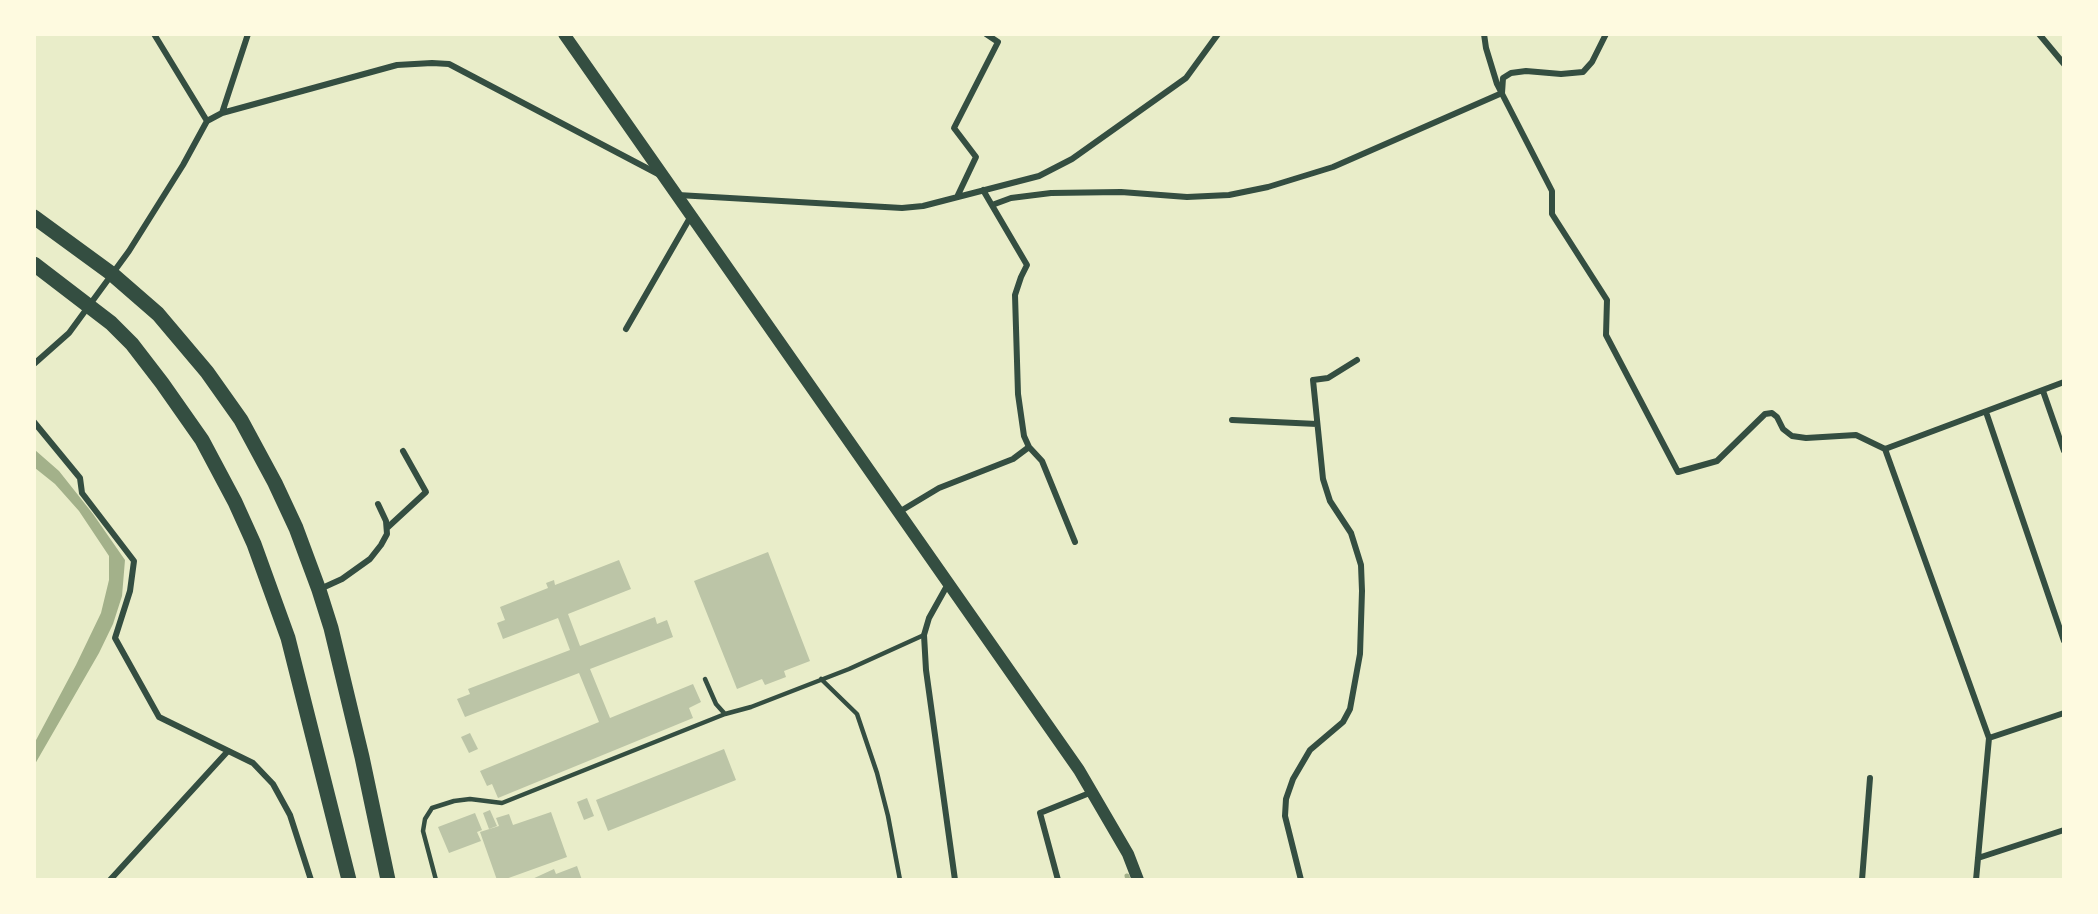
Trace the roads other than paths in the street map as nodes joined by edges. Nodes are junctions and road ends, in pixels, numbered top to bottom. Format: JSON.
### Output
{"nodes":[{"id":1,"x":154,"y":34,"type":"edge"},
{"id":2,"x":248,"y":34,"type":"edge"},
{"id":3,"x":564,"y":34,"type":"edge"},
{"id":4,"x":986,"y":34,"type":"edge"},
{"id":5,"x":1218,"y":34,"type":"edge"},
{"id":6,"x":1484,"y":34,"type":"edge"},
{"id":7,"x":1606,"y":34,"type":"edge"},
{"id":8,"x":2039,"y":34,"type":"edge"},
{"id":9,"x":2064,"y":64,"type":"edge"},
{"id":10,"x":1502,"y":93,"type":"junction"},
{"id":11,"x":222,"y":113,"type":"junction"},
{"id":12,"x":207,"y":121,"type":"junction"},
{"id":13,"x":665,"y":178,"type":"junction"},
{"id":14,"x":983,"y":190,"type":"junction"},
{"id":15,"x":677,"y":195,"type":"junction"},
{"id":16,"x":957,"y":196,"type":"junction"},
{"id":17,"x":992,"y":205,"type":"junction"},
{"id":18,"x":691,"y":216,"type":"junction"},
{"id":19,"x":34,"y":218,"type":"edge"},
{"id":20,"x":34,"y":264,"type":"edge"},
{"id":21,"x":112,"y":274,"type":"junction"},
{"id":22,"x":89,"y":306,"type":"junction"},
{"id":23,"x":626,"y":329,"type":"dead end"},
{"id":24,"x":1357,"y":360,"type":"dead end"},
{"id":25,"x":34,"y":364,"type":"edge"},
{"id":26,"x":2064,"y":382,"type":"edge"},
{"id":27,"x":2043,"y":390,"type":"junction"},
{"id":28,"x":1986,"y":412,"type":"junction"},
{"id":29,"x":1232,"y":420,"type":"dead end"},
{"id":30,"x":34,"y":422,"type":"edge"},
{"id":31,"x":1317,"y":424,"type":"junction"},
{"id":32,"x":1029,"y":447,"type":"junction"},
{"id":33,"x":1885,"y":448,"type":"junction"},
{"id":34,"x":2064,"y":451,"type":"edge"},
{"id":35,"x":403,"y":452,"type":"dead end"},
{"id":36,"x":378,"y":504,"type":"dead end"},
{"id":37,"x":899,"y":512,"type":"junction"},
{"id":38,"x":387,"y":528,"type":"junction"},
{"id":39,"x":1075,"y":542,"type":"dead end"},
{"id":40,"x":948,"y":583,"type":"junction"},
{"id":41,"x":319,"y":590,"type":"junction"},
{"id":42,"x":924,"y":635,"type":"junction"},
{"id":43,"x":2064,"y":641,"type":"edge"},
{"id":44,"x":705,"y":679,"type":"dead end"},
{"id":45,"x":821,"y":679,"type":"junction"},
{"id":46,"x":2064,"y":713,"type":"edge"},
{"id":47,"x":725,"y":714,"type":"junction"},
{"id":48,"x":1989,"y":738,"type":"junction"},
{"id":49,"x":228,"y":751,"type":"junction"},
{"id":50,"x":1870,"y":778,"type":"dead end"},
{"id":51,"x":1092,"y":792,"type":"junction"},
{"id":52,"x":2064,"y":830,"type":"edge"},
{"id":53,"x":1978,"y":858,"type":"junction"},
{"id":54,"x":111,"y":879,"type":"edge"},
{"id":55,"x":311,"y":879,"type":"edge"},
{"id":56,"x":349,"y":879,"type":"edge"},
{"id":57,"x":388,"y":879,"type":"edge"},
{"id":58,"x":436,"y":879,"type":"edge"},
{"id":59,"x":900,"y":879,"type":"edge"},
{"id":60,"x":955,"y":879,"type":"edge"},
{"id":61,"x":1058,"y":879,"type":"edge"},
{"id":62,"x":1138,"y":879,"type":"edge"},
{"id":63,"x":1301,"y":879,"type":"edge"},
{"id":64,"x":1862,"y":879,"type":"edge"},
{"id":65,"x":1976,"y":879,"type":"edge"}],
"edges":[{"from":1,"to":12,"type":"street"},
{"from":2,"to":11,"type":"street"},
{"from":3,"to":13,"type":"main road"},
{"from":4,"to":16,"type":"street"},
{"from":5,"to":14,"type":"street"},
{"from":6,"to":10,"type":"street"},
{"from":7,"to":10,"type":"street"},
{"from":8,"to":9,"type":"street"},
{"from":10,"to":17,"type":"street"},
{"from":10,"to":33,"type":"street"},
{"from":11,"to":12,"type":"street"},
{"from":11,"to":13,"type":"street"},
{"from":12,"to":21,"type":"street"},
{"from":13,"to":15,"type":"main road"},
{"from":14,"to":16,"type":"street"},
{"from":14,"to":17,"type":"street"},
{"from":15,"to":16,"type":"street"},
{"from":15,"to":18,"type":"main road"},
{"from":17,"to":32,"type":"street"},
{"from":18,"to":23,"type":"street"},
{"from":18,"to":37,"type":"main road"},
{"from":19,"to":21,"type":"main road"},
{"from":20,"to":22,"type":"main road"},
{"from":21,"to":22,"type":"street"},
{"from":21,"to":41,"type":"main road"},
{"from":22,"to":25,"type":"street"},
{"from":22,"to":56,"type":"main road"},
{"from":24,"to":31,"type":"street"},
{"from":26,"to":27,"type":"street"},
{"from":27,"to":28,"type":"street"},
{"from":27,"to":34,"type":"street"},
{"from":28,"to":33,"type":"street"},
{"from":28,"to":43,"type":"street"},
{"from":29,"to":31,"type":"street"},
{"from":30,"to":49,"type":"street"},
{"from":31,"to":63,"type":"street"},
{"from":32,"to":37,"type":"street"},
{"from":32,"to":39,"type":"street"},
{"from":33,"to":48,"type":"street"},
{"from":35,"to":38,"type":"street"},
{"from":36,"to":38,"type":"street"},
{"from":37,"to":40,"type":"main road"},
{"from":38,"to":41,"type":"street"},
{"from":40,"to":42,"type":"street"},
{"from":40,"to":51,"type":"main road"},
{"from":41,"to":57,"type":"main road"},
{"from":42,"to":45,"type":"lane"},
{"from":42,"to":60,"type":"street"},
{"from":44,"to":47,"type":"lane"},
{"from":45,"to":47,"type":"lane"},
{"from":45,"to":59,"type":"lane"},
{"from":46,"to":48,"type":"street"},
{"from":47,"to":58,"type":"lane"},
{"from":48,"to":53,"type":"street"},
{"from":49,"to":54,"type":"street"},
{"from":49,"to":55,"type":"street"},
{"from":50,"to":64,"type":"street"},
{"from":51,"to":61,"type":"street"},
{"from":51,"to":62,"type":"main road"},
{"from":52,"to":53,"type":"street"},
{"from":53,"to":65,"type":"street"}]}
